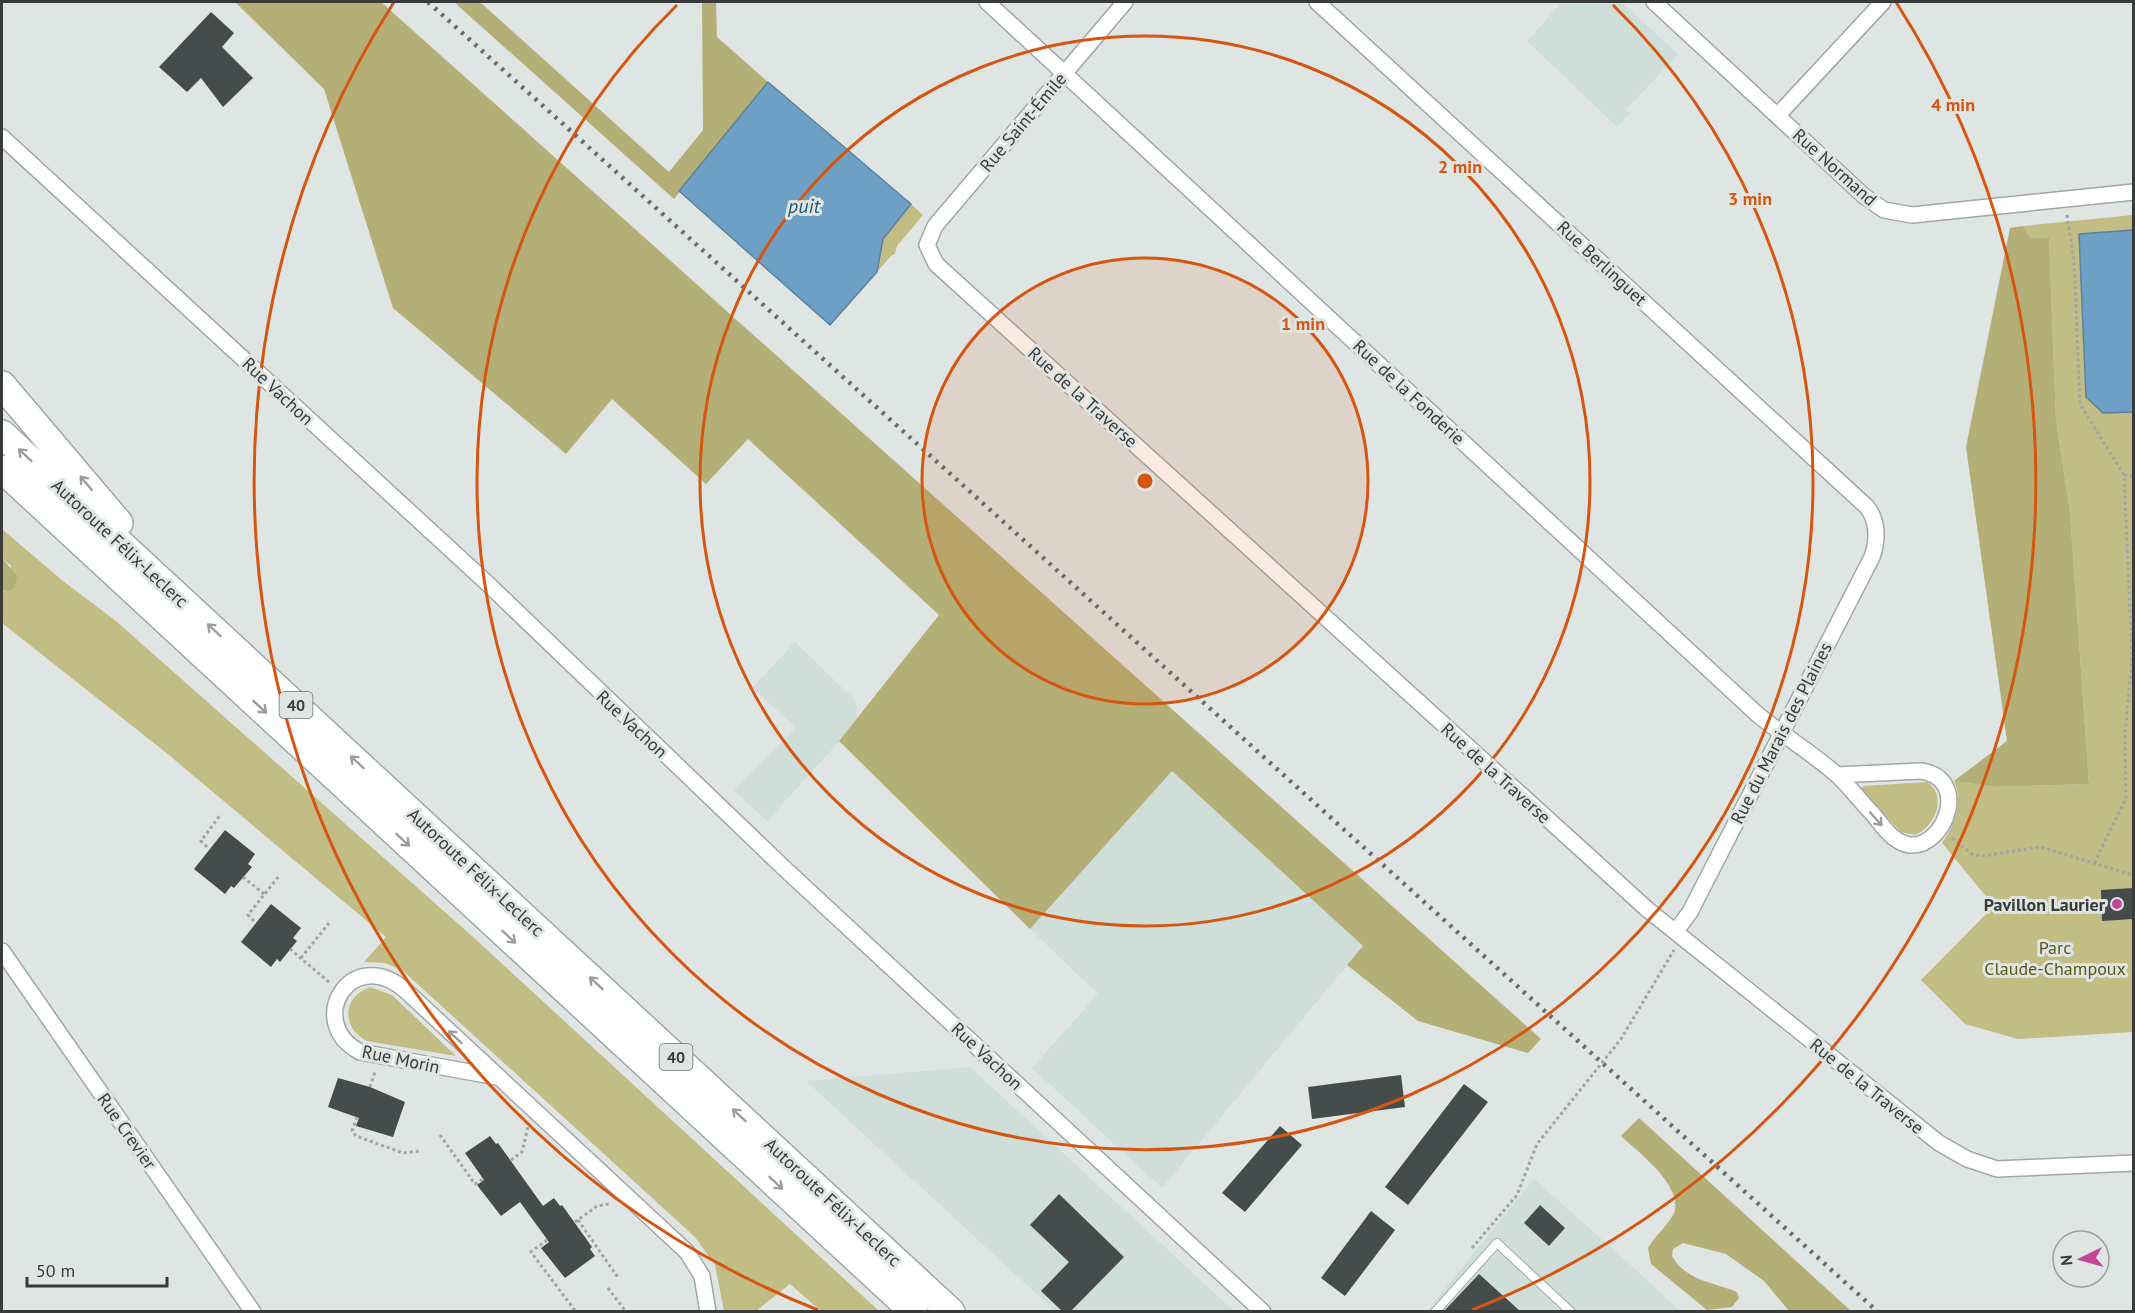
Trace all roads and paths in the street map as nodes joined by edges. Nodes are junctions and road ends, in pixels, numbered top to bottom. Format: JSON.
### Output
{"nodes":[{"id":1,"x":987,"y":2,"type":"edge"},
{"id":2,"x":1125,"y":2,"type":"edge"},
{"id":3,"x":1317,"y":2,"type":"edge"},
{"id":4,"x":1654,"y":2,"type":"edge"},
{"id":5,"x":1883,"y":2,"type":"edge"},
{"id":6,"x":1064,"y":74,"type":"junction"},
{"id":7,"x":1778,"y":115,"type":"junction"},
{"id":8,"x":2,"y":137,"type":"edge"},
{"id":9,"x":2133,"y":192,"type":"edge"},
{"id":10,"x":2068,"y":234,"type":"dead end"},
{"id":11,"x":927,"y":245,"type":"joint"},
{"id":12,"x":2,"y":385,"type":"edge"},
{"id":13,"x":2,"y":434,"type":"edge"},
{"id":14,"x":2,"y":469,"type":"edge"},
{"id":15,"x":2124,"y":476,"type":"junction"},
{"id":16,"x":2133,"y":476,"type":"edge"},
{"id":17,"x":2,"y":493,"type":"edge"},
{"id":18,"x":1876,"y":531,"type":"joint"},
{"id":19,"x":110,"y":569,"type":"junction"},
{"id":20,"x":191,"y":608,"type":"junction"},
{"id":21,"x":1781,"y":733,"type":"junction"},
{"id":22,"x":1838,"y":775,"type":"junction"},
{"id":23,"x":221,"y":814,"type":"dead end"},
{"id":24,"x":1938,"y":828,"type":"junction"},
{"id":25,"x":207,"y":847,"type":"dead end"},
{"id":26,"x":2094,"y":864,"type":"junction"},
{"id":27,"x":2133,"y":874,"type":"edge"},
{"id":28,"x":279,"y":876,"type":"dead end"},
{"id":29,"x":243,"y":877,"type":"dead end"},
{"id":30,"x":264,"y":894,"type":"junction"},
{"id":31,"x":254,"y":921,"type":"dead end"},
{"id":32,"x":329,"y":923,"type":"dead end"},
{"id":33,"x":1676,"y":931,"type":"junction"},
{"id":34,"x":290,"y":949,"type":"dead end"},
{"id":35,"x":2,"y":951,"type":"edge"},
{"id":36,"x":1672,"y":953,"type":"dead end"},
{"id":37,"x":301,"y":958,"type":"junction"},
{"id":38,"x":332,"y":984,"type":"dead end"},
{"id":39,"x":376,"y":1070,"type":"dead end"},
{"id":40,"x":497,"y":1077,"type":"junction"},
{"id":41,"x":370,"y":1087,"type":"dead end"},
{"id":42,"x":357,"y":1117,"type":"dead end"},
{"id":43,"x":528,"y":1126,"type":"dead end"},
{"id":44,"x":440,"y":1135,"type":"dead end"},
{"id":45,"x":419,"y":1151,"type":"dead end"},
{"id":46,"x":511,"y":1160,"type":"dead end"},
{"id":47,"x":2133,"y":1163,"type":"edge"},
{"id":48,"x":483,"y":1179,"type":"dead end"},
{"id":49,"x":612,"y":1203,"type":"dead end"},
{"id":50,"x":547,"y":1240,"type":"dead end"},
{"id":51,"x":1470,"y":1252,"type":"dead end"},
{"id":52,"x":619,"y":1279,"type":"dead end"},
{"id":53,"x":608,"y":1288,"type":"dead end"},
{"id":54,"x":253,"y":1311,"type":"edge"},
{"id":55,"x":576,"y":1311,"type":"edge"},
{"id":56,"x":626,"y":1311,"type":"edge"},
{"id":57,"x":708,"y":1311,"type":"edge"},
{"id":58,"x":914,"y":1311,"type":"edge"},
{"id":59,"x":951,"y":1311,"type":"edge"},
{"id":60,"x":1263,"y":1311,"type":"edge"},
{"id":61,"x":1435,"y":1311,"type":"edge"},
{"id":62,"x":1571,"y":1311,"type":"edge"}],
"edges":[{"from":1,"to":6,"type":"street","name":"Rue de la Fonderie"},
{"from":2,"to":6,"type":"street","name":"Rue Saint-Émile"},
{"from":3,"to":18,"type":"street","name":"Rue Berlinguet"},
{"from":4,"to":7,"type":"street","name":"Rue Normand"},
{"from":5,"to":7,"type":"street"},
{"from":6,"to":11,"type":"street","name":"Rue Saint-Émile"},
{"from":6,"to":21,"type":"street","name":"Rue de la Fonderie"},
{"from":7,"to":9,"type":"street","name":"Rue Normand"},
{"from":8,"to":60,"type":"street","name":"Rue Vachon"},
{"from":10,"to":15,"type":"path"},
{"from":11,"to":33,"type":"street","name":"Rue de la Traverse"},
{"from":20,"to":12,"type":"highway","one_way":true},
{"from":20,"to":13,"type":"highway","name":"Autoroute Félix-Leclerc","number":"40","one_way":true},
{"from":14,"to":19,"type":"highway","name":"Autoroute Félix-Leclerc","number":"40"},
{"from":15,"to":16,"type":"path"},
{"from":15,"to":26,"type":"path"},
{"from":17,"to":19,"type":"highway"},
{"from":18,"to":21,"type":"street","name":"Rue du Marais des Plaines"},
{"from":19,"to":58,"type":"highway","name":"Autoroute Félix-Leclerc","number":"40","one_way":true},
{"from":59,"to":20,"type":"highway","name":"Autoroute Félix-Leclerc","number":"40","one_way":true},
{"from":21,"to":22,"type":"street","name":"Rue de la Fonderie"},
{"from":21,"to":33,"type":"street","name":"Rue du Marais des Plaines"},
{"from":22,"to":24,"type":"street","name":"Rue de la Fonderie","one_way":true},
{"from":22,"to":24,"type":"street"},
{"from":23,"to":25,"type":"path"},
{"from":24,"to":26,"type":"path"},
{"from":26,"to":27,"type":"path"},
{"from":28,"to":30,"type":"path"},
{"from":29,"to":30,"type":"path"},
{"from":30,"to":31,"type":"path"},
{"from":32,"to":37,"type":"path"},
{"from":33,"to":47,"type":"street","name":"Rue de la Traverse"},
{"from":34,"to":37,"type":"path"},
{"from":35,"to":54,"type":"street","name":"Rue Crevier"},
{"from":36,"to":51,"type":"path"},
{"from":37,"to":38,"type":"path"},
{"from":39,"to":41,"type":"path"},
{"from":40,"to":40,"type":"street","name":"Rue Morin","one_way":true},
{"from":40,"to":57,"type":"street","name":"Rue Morin"},
{"from":42,"to":45,"type":"path"},
{"from":43,"to":46,"type":"path"},
{"from":44,"to":48,"type":"path"},
{"from":49,"to":52,"type":"path"},
{"from":50,"to":55,"type":"path"},
{"from":53,"to":56,"type":"path"},
{"from":61,"to":62,"type":"lane"}]}
